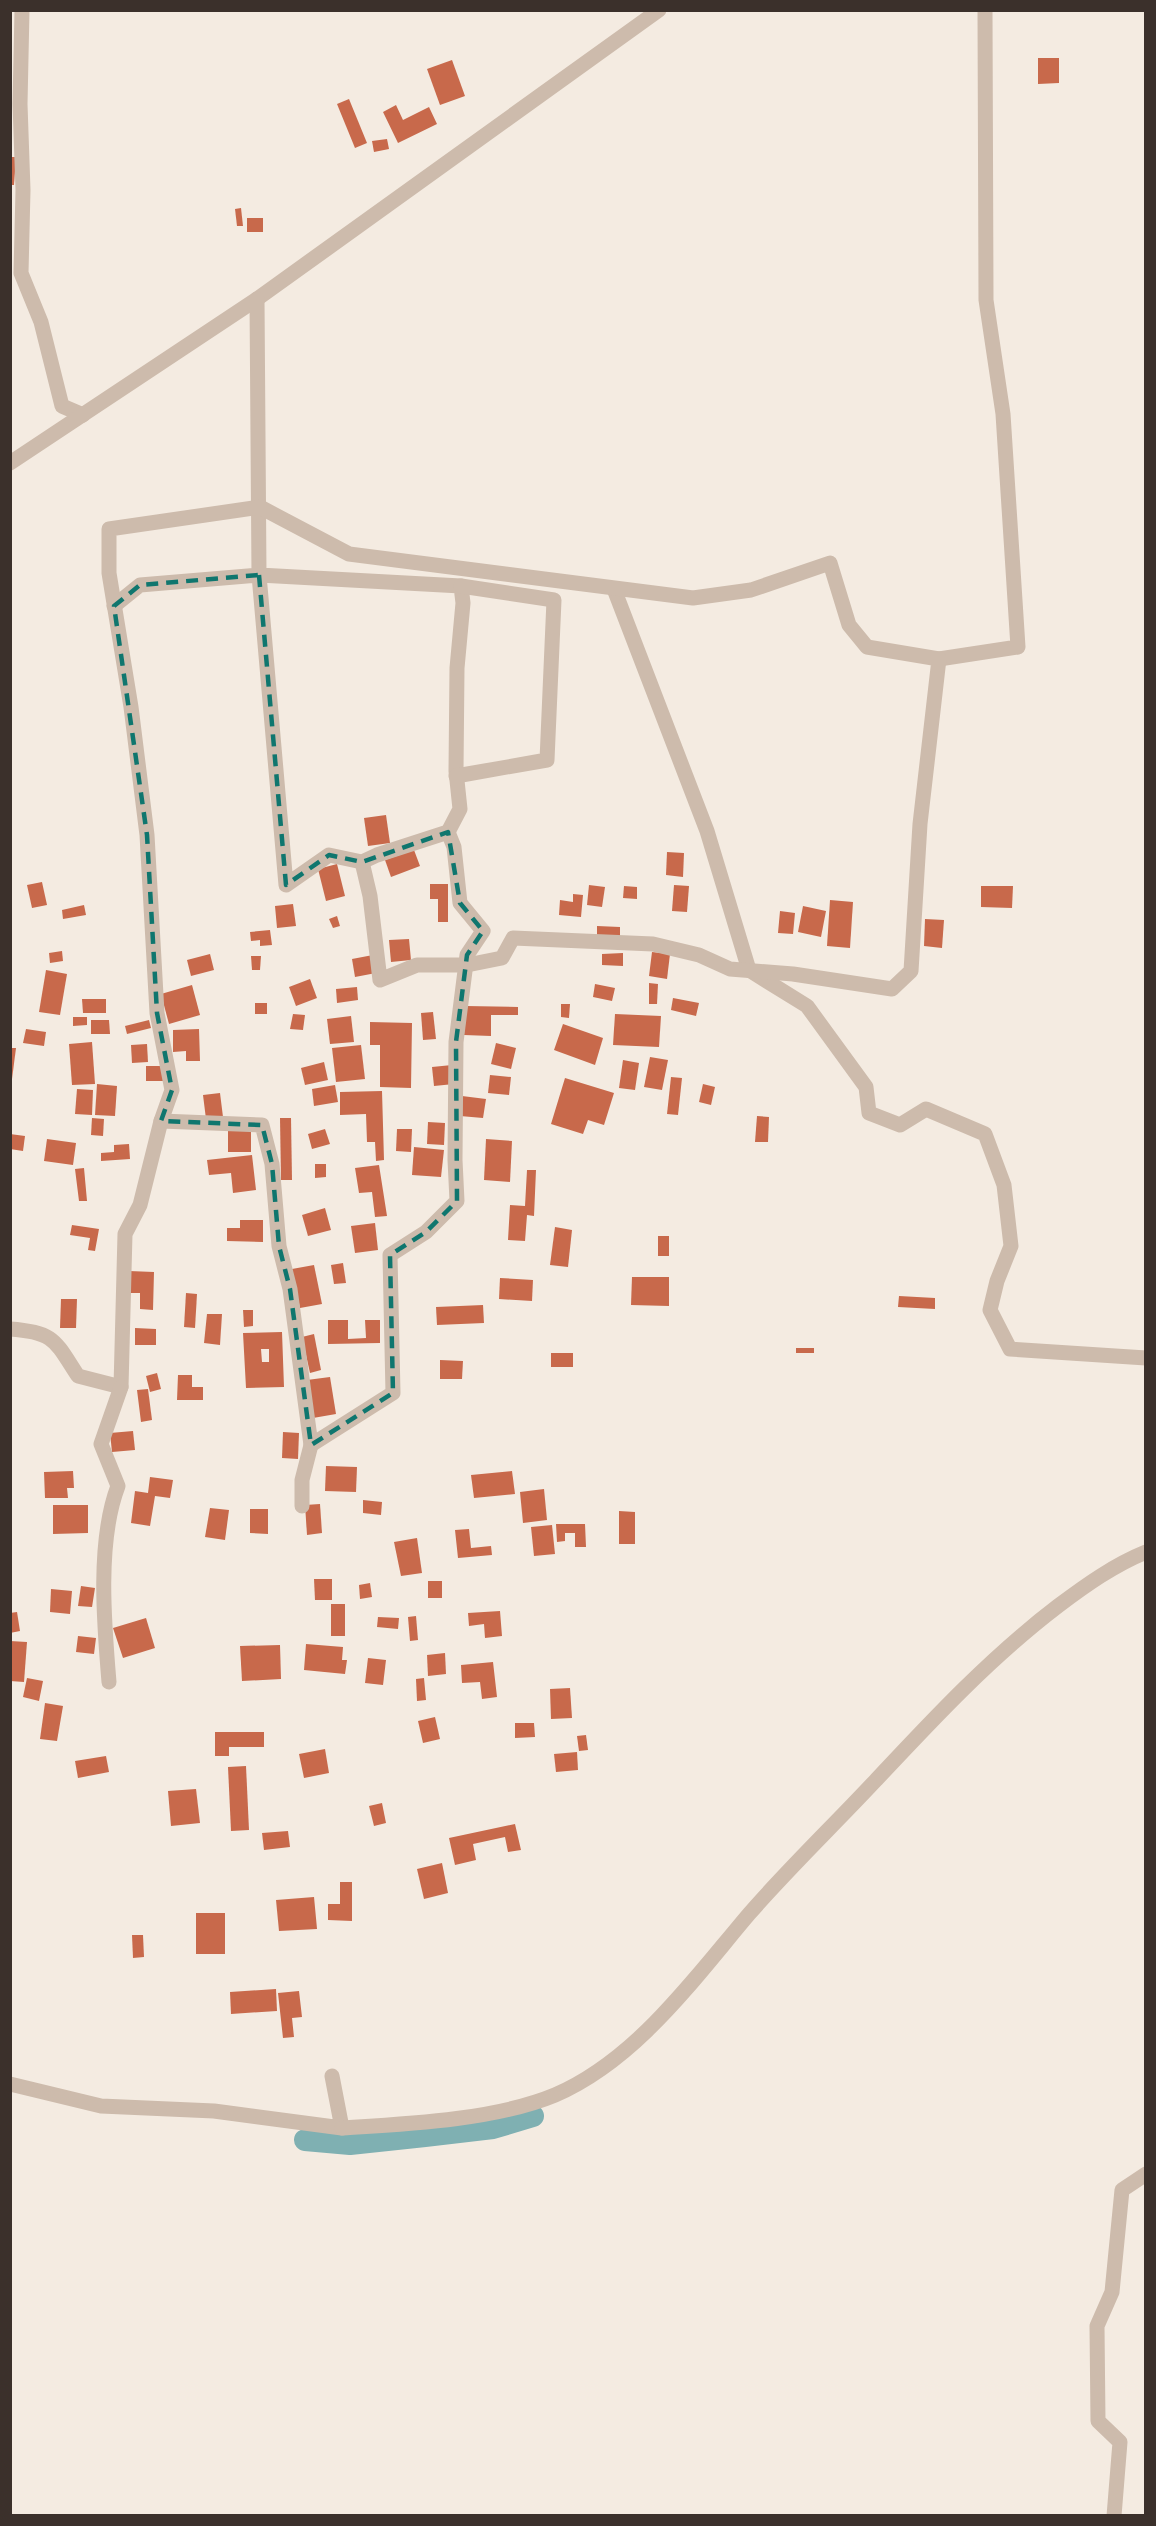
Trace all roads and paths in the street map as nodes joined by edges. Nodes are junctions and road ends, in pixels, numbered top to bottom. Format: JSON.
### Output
{"nodes":[{"id":1,"x":22,"y":10,"type":"edge"},
{"id":2,"x":659,"y":10,"type":"edge"},
{"id":3,"x":986,"y":10,"type":"edge"},
{"id":4,"x":16,"y":148,"type":"edge"},
{"id":5,"x":257,"y":299,"type":"junction"},
{"id":6,"x":83,"y":415,"type":"junction"},
{"id":7,"x":10,"y":464,"type":"edge"},
{"id":8,"x":260,"y":507,"type":"junction"},
{"id":9,"x":259,"y":575,"type":"junction"},
{"id":10,"x":461,"y":586,"type":"junction"},
{"id":11,"x":614,"y":589,"type":"junction"},
{"id":12,"x":114,"y":606,"type":"junction"},
{"id":13,"x":939,"y":659,"type":"junction"},
{"id":14,"x":456,"y":776,"type":"junction"},
{"id":15,"x":448,"y":832,"type":"junction"},
{"id":16,"x":362,"y":862,"type":"junction"},
{"id":17,"x":467,"y":965,"type":"junction"},
{"id":18,"x":749,"y":970,"type":"junction"},
{"id":19,"x":161,"y":1121,"type":"junction"},
{"id":20,"x":10,"y":1329,"type":"edge"},
{"id":21,"x":1146,"y":1358,"type":"edge"},
{"id":22,"x":122,"y":1388,"type":"junction"},
{"id":23,"x":311,"y":1445,"type":"junction"},
{"id":24,"x":302,"y":1506,"type":"dead end"},
{"id":25,"x":1146,"y":1552,"type":"edge"},
{"id":26,"x":109,"y":1682,"type":"dead end"},
{"id":27,"x":332,"y":2076,"type":"dead end"},
{"id":28,"x":10,"y":2084,"type":"edge"},
{"id":29,"x":342,"y":2128,"type":"junction"},
{"id":30,"x":1146,"y":2174,"type":"edge"},
{"id":31,"x":1114,"y":2516,"type":"edge"}],
"edges":[{"from":1,"to":4,"type":"street"},
{"from":2,"to":5,"type":"street"},
{"from":3,"to":13,"type":"street"},
{"from":4,"to":6,"type":"street"},
{"from":5,"to":6,"type":"street"},
{"from":5,"to":8,"type":"street"},
{"from":6,"to":7,"type":"street"},
{"from":8,"to":9,"type":"street"},
{"from":8,"to":11,"type":"street"},
{"from":8,"to":12,"type":"street"},
{"from":9,"to":10,"type":"street"},
{"from":9,"to":12,"type":"street"},
{"from":9,"to":16,"type":"street"},
{"from":10,"to":14,"type":"street"},
{"from":10,"to":14,"type":"street"},
{"from":11,"to":13,"type":"street"},
{"from":11,"to":18,"type":"street"},
{"from":12,"to":19,"type":"street"},
{"from":13,"to":18,"type":"street"},
{"from":14,"to":15,"type":"street"},
{"from":15,"to":16,"type":"street"},
{"from":15,"to":17,"type":"street"},
{"from":16,"to":17,"type":"street"},
{"from":17,"to":18,"type":"street"},
{"from":17,"to":23,"type":"street"},
{"from":18,"to":21,"type":"street"},
{"from":19,"to":22,"type":"street"},
{"from":19,"to":23,"type":"street"},
{"from":20,"to":22,"type":"street"},
{"from":22,"to":26,"type":"street"},
{"from":23,"to":24,"type":"street"},
{"from":25,"to":29,"type":"street"},
{"from":27,"to":29,"type":"street"},
{"from":28,"to":29,"type":"street"},
{"from":30,"to":31,"type":"street"}]}
